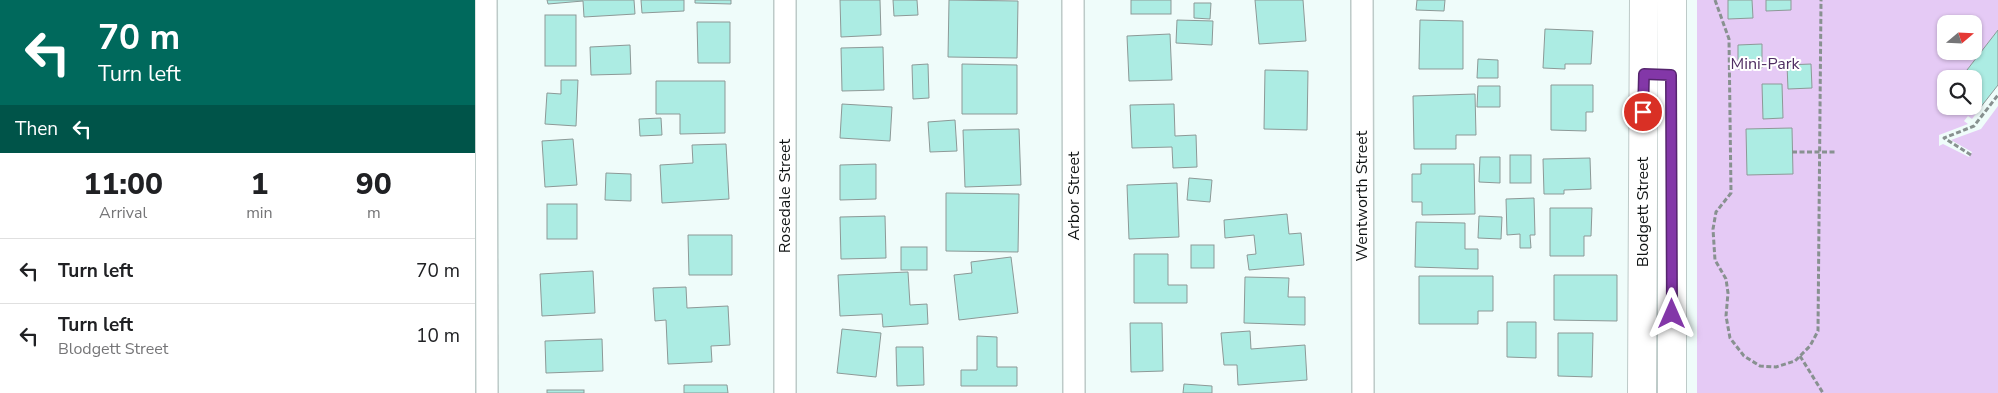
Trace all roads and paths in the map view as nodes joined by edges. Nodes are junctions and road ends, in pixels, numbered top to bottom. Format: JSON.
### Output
{"nodes":[{"id":1,"x":486,"y":0,"type":"edge"},
{"id":2,"x":785,"y":0,"type":"edge"},
{"id":3,"x":1073,"y":0,"type":"edge"},
{"id":4,"x":1362,"y":0,"type":"edge"},
{"id":5,"x":1644,"y":0,"type":"edge"},
{"id":6,"x":1672,"y":0,"type":"edge"},
{"id":7,"x":1715,"y":0,"type":"edge"},
{"id":8,"x":1821,"y":0,"type":"edge"},
{"id":9,"x":1644,"y":74,"type":"junction"},
{"id":10,"x":1671,"y":75,"type":"junction"},
{"id":11,"x":1998,"y":95,"type":"edge"},
{"id":12,"x":1793,"y":152,"type":"dead end"},
{"id":13,"x":1821,"y":152,"type":"junction"},
{"id":14,"x":1836,"y":152,"type":"dead end"},
{"id":15,"x":1971,"y":155,"type":"dead end"},
{"id":16,"x":1800,"y":356,"type":"junction"},
{"id":17,"x":487,"y":393,"type":"edge"},
{"id":18,"x":785,"y":393,"type":"edge"},
{"id":19,"x":1074,"y":393,"type":"edge"},
{"id":20,"x":1363,"y":393,"type":"edge"},
{"id":21,"x":1642,"y":393,"type":"edge"},
{"id":22,"x":1672,"y":393,"type":"edge"},
{"id":23,"x":1823,"y":393,"type":"edge"}],
"edges":[{"from":1,"to":17,"type":"street"},
{"from":2,"to":18,"type":"street","name":"Rosedale Street"},
{"from":3,"to":19,"type":"street","name":"Arbor Street"},
{"from":4,"to":20,"type":"street","name":"Wentworth Street"},
{"from":5,"to":9,"type":"main road","name":"Blodgett Street"},
{"from":6,"to":10,"type":"main road","name":"Blodgett Street"},
{"from":7,"to":16,"type":"path"},
{"from":8,"to":13,"type":"path"},
{"from":9,"to":10,"type":"main road"},
{"from":9,"to":21,"type":"main road","name":"Blodgett Street"},
{"from":10,"to":22,"type":"main road","name":"Blodgett Street"},
{"from":11,"to":15,"type":"path"},
{"from":12,"to":13,"type":"path"},
{"from":13,"to":14,"type":"path"},
{"from":13,"to":16,"type":"path"},
{"from":16,"to":23,"type":"path"}]}
